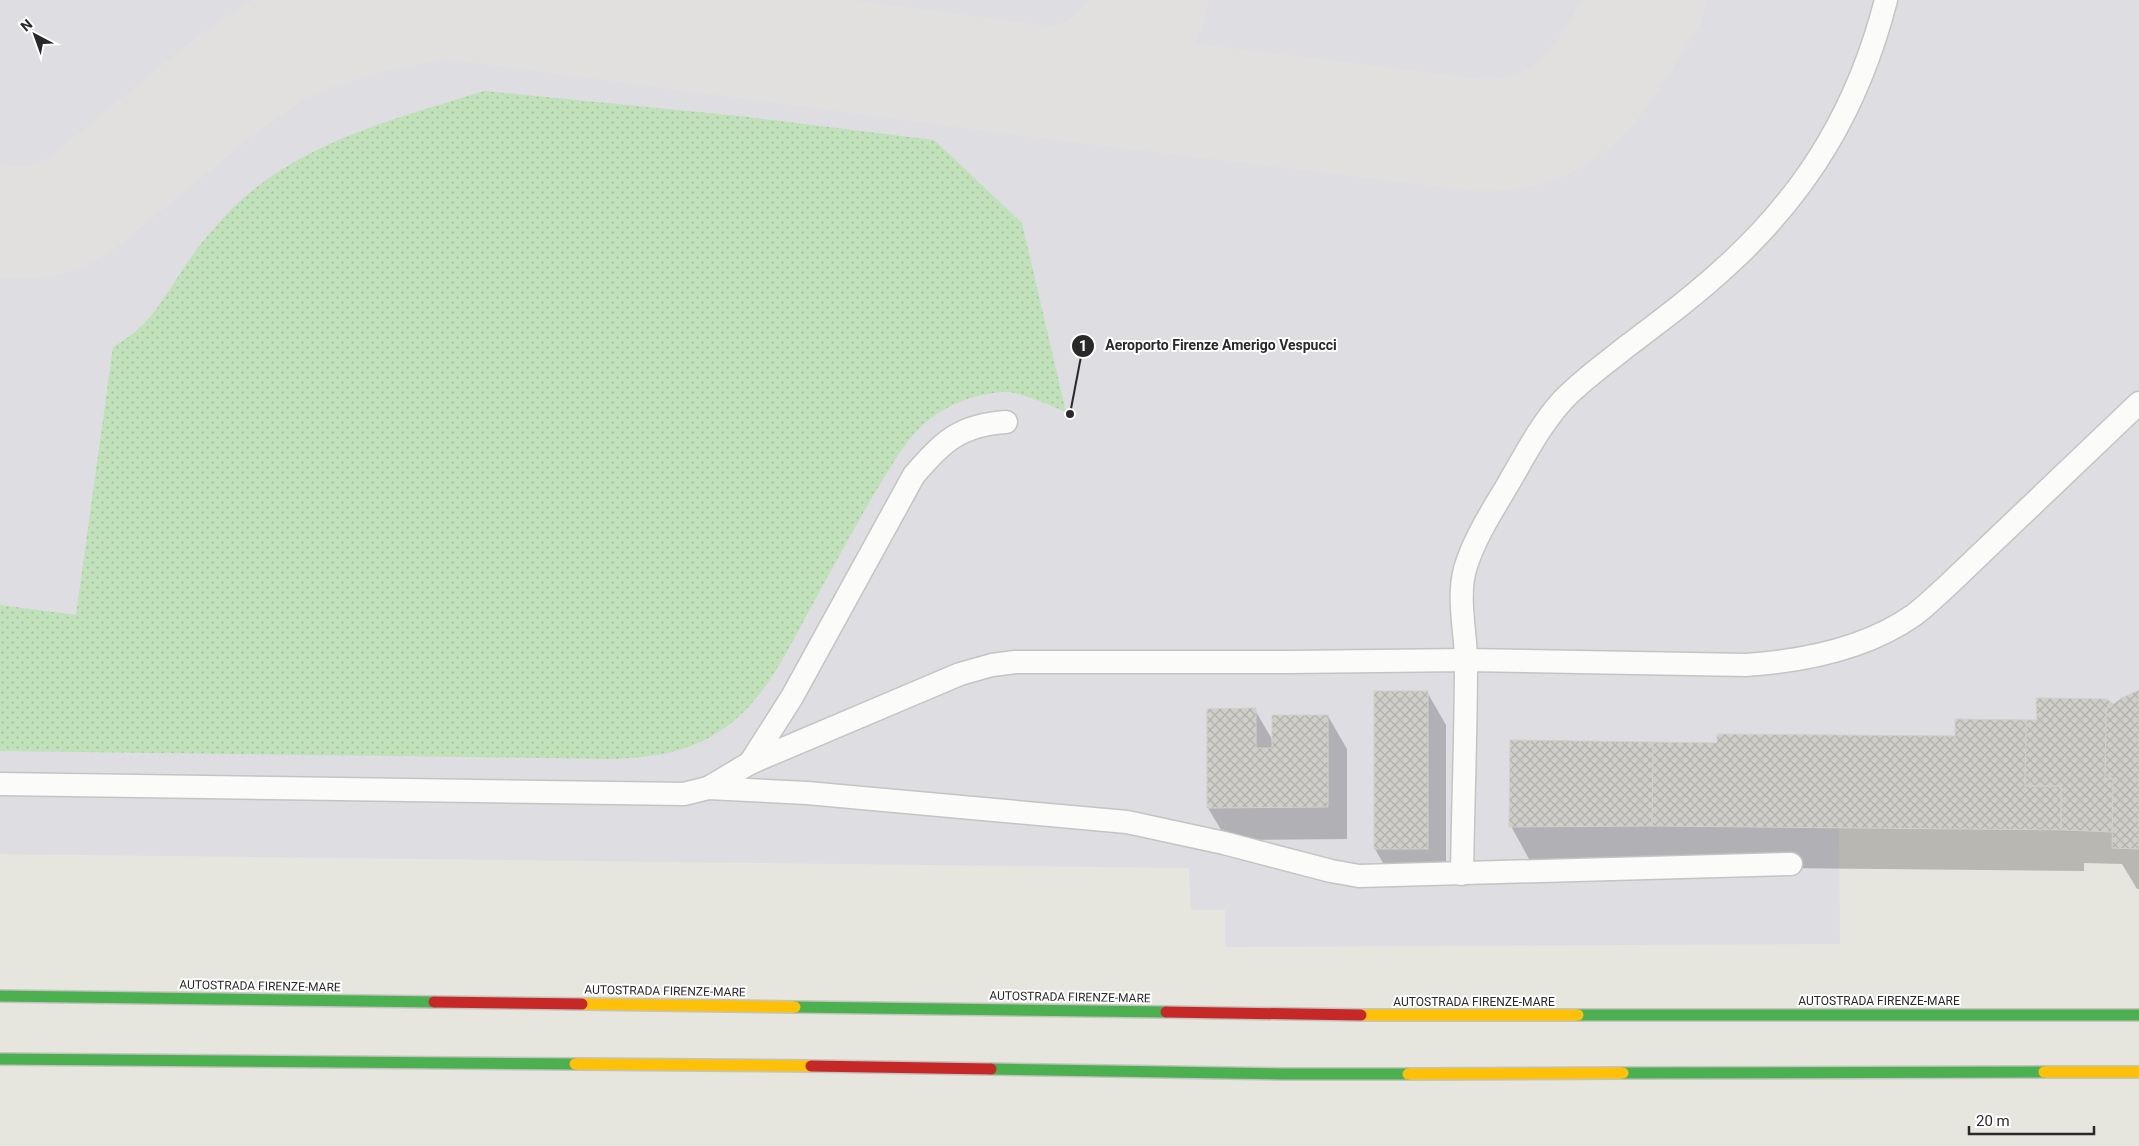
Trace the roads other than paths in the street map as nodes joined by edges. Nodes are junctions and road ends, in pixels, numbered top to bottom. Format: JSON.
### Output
{"nodes":[{"id":1,"x":1886,"y":0,"type":"edge"},
{"id":2,"x":2139,"y":403,"type":"edge"},
{"id":3,"x":1006,"y":422,"type":"dead end"},
{"id":4,"x":1466,"y":660,"type":"junction"},
{"id":5,"x":750,"y":763,"type":"junction"},
{"id":6,"x":0,"y":784,"type":"edge"},
{"id":7,"x":708,"y":788,"type":"junction"},
{"id":8,"x":1791,"y":864,"type":"dead end"},
{"id":9,"x":1462,"y":874,"type":"junction"},
{"id":10,"x":0,"y":996,"type":"edge"},
{"id":11,"x":2139,"y":1015,"type":"edge"},
{"id":12,"x":0,"y":1059,"type":"edge"},
{"id":13,"x":2139,"y":1072,"type":"edge"}],
"edges":[{"from":1,"to":4,"type":"lane"},
{"from":2,"to":4,"type":"lane"},
{"from":3,"to":5,"type":"lane"},
{"from":4,"to":5,"type":"lane"},
{"from":4,"to":9,"type":"lane"},
{"from":5,"to":7,"type":"lane"},
{"from":6,"to":7,"type":"lane"},
{"from":7,"to":9,"type":"lane"},
{"from":8,"to":9,"type":"lane"},
{"from":10,"to":11,"type":"highway","name":"AUTOSTRADA FIRENZE-MARE"},
{"from":12,"to":13,"type":"highway"}]}
